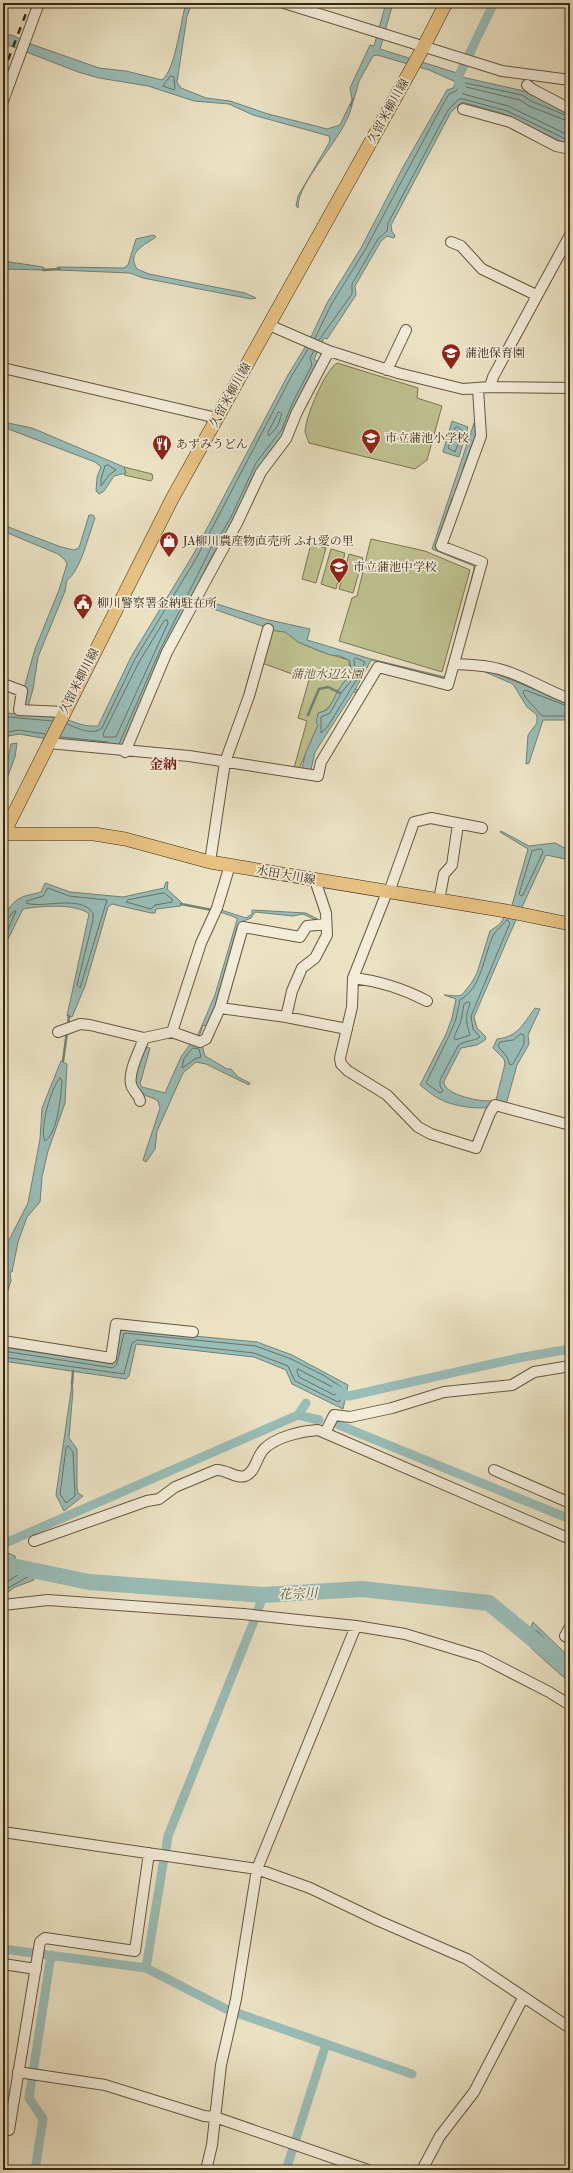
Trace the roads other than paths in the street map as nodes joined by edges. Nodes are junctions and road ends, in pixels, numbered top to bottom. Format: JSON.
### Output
{"nodes":[{"id":1,"x":38,"y":3,"type":"edge"},
{"id":2,"x":284,"y":3,"type":"edge"},
{"id":3,"x":446,"y":3,"type":"edge"},
{"id":4,"x":423,"y":48,"type":"junction"},
{"id":5,"x":570,"y":80,"type":"edge"},
{"id":6,"x":528,"y":84,"type":"dead end"},
{"id":7,"x":3,"y":101,"type":"edge"},
{"id":8,"x":463,"y":109,"type":"dead end"},
{"id":9,"x":570,"y":109,"type":"edge"},
{"id":10,"x":570,"y":149,"type":"edge"},
{"id":11,"x":570,"y":235,"type":"edge"},
{"id":12,"x":451,"y":242,"type":"dead end"},
{"id":13,"x":536,"y":295,"type":"junction"},
{"id":14,"x":269,"y":325,"type":"junction"},
{"id":15,"x":406,"y":330,"type":"dead end"},
{"id":16,"x":326,"y":349,"type":"junction"},
{"id":17,"x":3,"y":368,"type":"edge"},
{"id":18,"x":387,"y":370,"type":"junction"},
{"id":19,"x":490,"y":387,"type":"junction"},
{"id":20,"x":570,"y":388,"type":"edge"},
{"id":21,"x":478,"y":389,"type":"junction"},
{"id":22,"x":217,"y":418,"type":"junction"},
{"id":23,"x":268,"y":629,"type":"dead end"},
{"id":24,"x":455,"y":664,"type":"junction"},
{"id":25,"x":3,"y":684,"type":"edge"},
{"id":26,"x":570,"y":698,"type":"edge"},
{"id":27,"x":62,"y":714,"type":"junction"},
{"id":28,"x":48,"y":742,"type":"junction"},
{"id":29,"x":125,"y":752,"type":"junction"},
{"id":30,"x":225,"y":762,"type":"junction"},
{"id":31,"x":458,"y":824,"type":"junction"},
{"id":32,"x":482,"y":828,"type":"dead end"},
{"id":33,"x":3,"y":834,"type":"edge"},
{"id":34,"x":210,"y":862,"type":"junction"},
{"id":35,"x":230,"y":865,"type":"junction"},
{"id":36,"x":315,"y":880,"type":"junction"},
{"id":37,"x":388,"y":892,"type":"junction"},
{"id":38,"x":439,"y":900,"type":"junction"},
{"id":39,"x":326,"y":924,"type":"junction"},
{"id":40,"x":570,"y":924,"type":"edge"},
{"id":41,"x":353,"y":978,"type":"junction"},
{"id":42,"x":427,"y":1001,"type":"dead end"},
{"id":43,"x":220,"y":1008,"type":"junction"},
{"id":44,"x":286,"y":1017,"type":"junction"},
{"id":45,"x":347,"y":1029,"type":"junction"},
{"id":46,"x":58,"y":1032,"type":"dead end"},
{"id":47,"x":172,"y":1032,"type":"junction"},
{"id":48,"x":144,"y":1038,"type":"junction"},
{"id":49,"x":140,"y":1101,"type":"dead end"},
{"id":50,"x":570,"y":1125,"type":"edge"},
{"id":51,"x":193,"y":1332,"type":"dead end"},
{"id":52,"x":3,"y":1342,"type":"edge"},
{"id":53,"x":570,"y":1366,"type":"edge"},
{"id":54,"x":325,"y":1433,"type":"junction"},
{"id":55,"x":494,"y":1470,"type":"dead end"},
{"id":56,"x":570,"y":1503,"type":"edge"},
{"id":57,"x":570,"y":1539,"type":"edge"},
{"id":58,"x":34,"y":1541,"type":"dead end"},
{"id":59,"x":3,"y":1605,"type":"edge"},
{"id":60,"x":356,"y":1626,"type":"junction"},
{"id":61,"x":570,"y":1627,"type":"edge"},
{"id":62,"x":570,"y":1639,"type":"edge"},
{"id":63,"x":570,"y":1705,"type":"edge"},
{"id":64,"x":3,"y":1832,"type":"edge"},
{"id":65,"x":149,"y":1853,"type":"junction"},
{"id":66,"x":257,"y":1869,"type":"junction"},
{"id":67,"x":3,"y":1964,"type":"edge"},
{"id":68,"x":36,"y":1969,"type":"junction"},
{"id":69,"x":523,"y":1998,"type":"junction"},
{"id":70,"x":570,"y":2028,"type":"edge"},
{"id":71,"x":18,"y":2072,"type":"junction"},
{"id":72,"x":214,"y":2117,"type":"junction"},
{"id":73,"x":3,"y":2129,"type":"edge"},
{"id":74,"x":206,"y":2170,"type":"edge"},
{"id":75,"x":368,"y":2170,"type":"edge"},
{"id":76,"x":422,"y":2170,"type":"edge"}],
"edges":[{"from":1,"to":7,"type":"street"},
{"from":2,"to":4,"type":"street"},
{"from":3,"to":4,"type":"main road","name":"久留米柳川線"},
{"from":4,"to":5,"type":"street"},
{"from":4,"to":14,"type":"main road","name":"久留米柳川線"},
{"from":6,"to":9,"type":"street"},
{"from":8,"to":10,"type":"street"},
{"from":11,"to":13,"type":"street"},
{"from":12,"to":13,"type":"street"},
{"from":13,"to":19,"type":"street"},
{"from":14,"to":16,"type":"street"},
{"from":14,"to":22,"type":"main road","name":"久留米柳川線"},
{"from":15,"to":18,"type":"street"},
{"from":16,"to":18,"type":"street"},
{"from":16,"to":29,"type":"street"},
{"from":17,"to":22,"type":"street"},
{"from":18,"to":21,"type":"street"},
{"from":19,"to":20,"type":"street"},
{"from":19,"to":21,"type":"street"},
{"from":21,"to":24,"type":"street"},
{"from":22,"to":27,"type":"main road","name":"久留米柳川線"},
{"from":23,"to":30,"type":"street"},
{"from":24,"to":26,"type":"street"},
{"from":24,"to":30,"type":"street"},
{"from":25,"to":27,"type":"street"},
{"from":27,"to":28,"type":"main road","name":"久留米柳川線"},
{"from":28,"to":29,"type":"street"},
{"from":28,"to":33,"type":"main road","name":"久留米柳川線"},
{"from":29,"to":30,"type":"street"},
{"from":30,"to":34,"type":"street"},
{"from":31,"to":32,"type":"street"},
{"from":31,"to":37,"type":"street"},
{"from":31,"to":38,"type":"street"},
{"from":33,"to":34,"type":"main road","name":"水田大川線"},
{"from":34,"to":35,"type":"main road","name":"水田大川線"},
{"from":35,"to":36,"type":"main road","name":"水田大川線"},
{"from":35,"to":47,"type":"street"},
{"from":36,"to":37,"type":"main road","name":"水田大川線"},
{"from":36,"to":39,"type":"street"},
{"from":37,"to":38,"type":"main road","name":"水田大川線"},
{"from":37,"to":41,"type":"street"},
{"from":38,"to":40,"type":"main road","name":"水田大川線"},
{"from":39,"to":43,"type":"street"},
{"from":39,"to":44,"type":"street"},
{"from":41,"to":42,"type":"street"},
{"from":41,"to":45,"type":"street"},
{"from":43,"to":44,"type":"street"},
{"from":43,"to":47,"type":"street"},
{"from":44,"to":45,"type":"street"},
{"from":45,"to":50,"type":"street"},
{"from":46,"to":48,"type":"street"},
{"from":47,"to":48,"type":"street"},
{"from":48,"to":49,"type":"street"},
{"from":51,"to":52,"type":"street"},
{"from":53,"to":54,"type":"street"},
{"from":54,"to":57,"type":"street"},
{"from":54,"to":58,"type":"street"},
{"from":55,"to":56,"type":"street"},
{"from":59,"to":60,"type":"street"},
{"from":60,"to":63,"type":"street"},
{"from":60,"to":66,"type":"street"},
{"from":61,"to":62,"type":"street"},
{"from":64,"to":65,"type":"street"},
{"from":65,"to":66,"type":"street"},
{"from":65,"to":68,"type":"street"},
{"from":66,"to":69,"type":"street"},
{"from":66,"to":72,"type":"street"},
{"from":67,"to":68,"type":"street"},
{"from":68,"to":71,"type":"street"},
{"from":69,"to":70,"type":"street"},
{"from":69,"to":76,"type":"street"},
{"from":71,"to":72,"type":"street"},
{"from":71,"to":73,"type":"street"},
{"from":72,"to":74,"type":"street"},
{"from":72,"to":75,"type":"street"}]}
